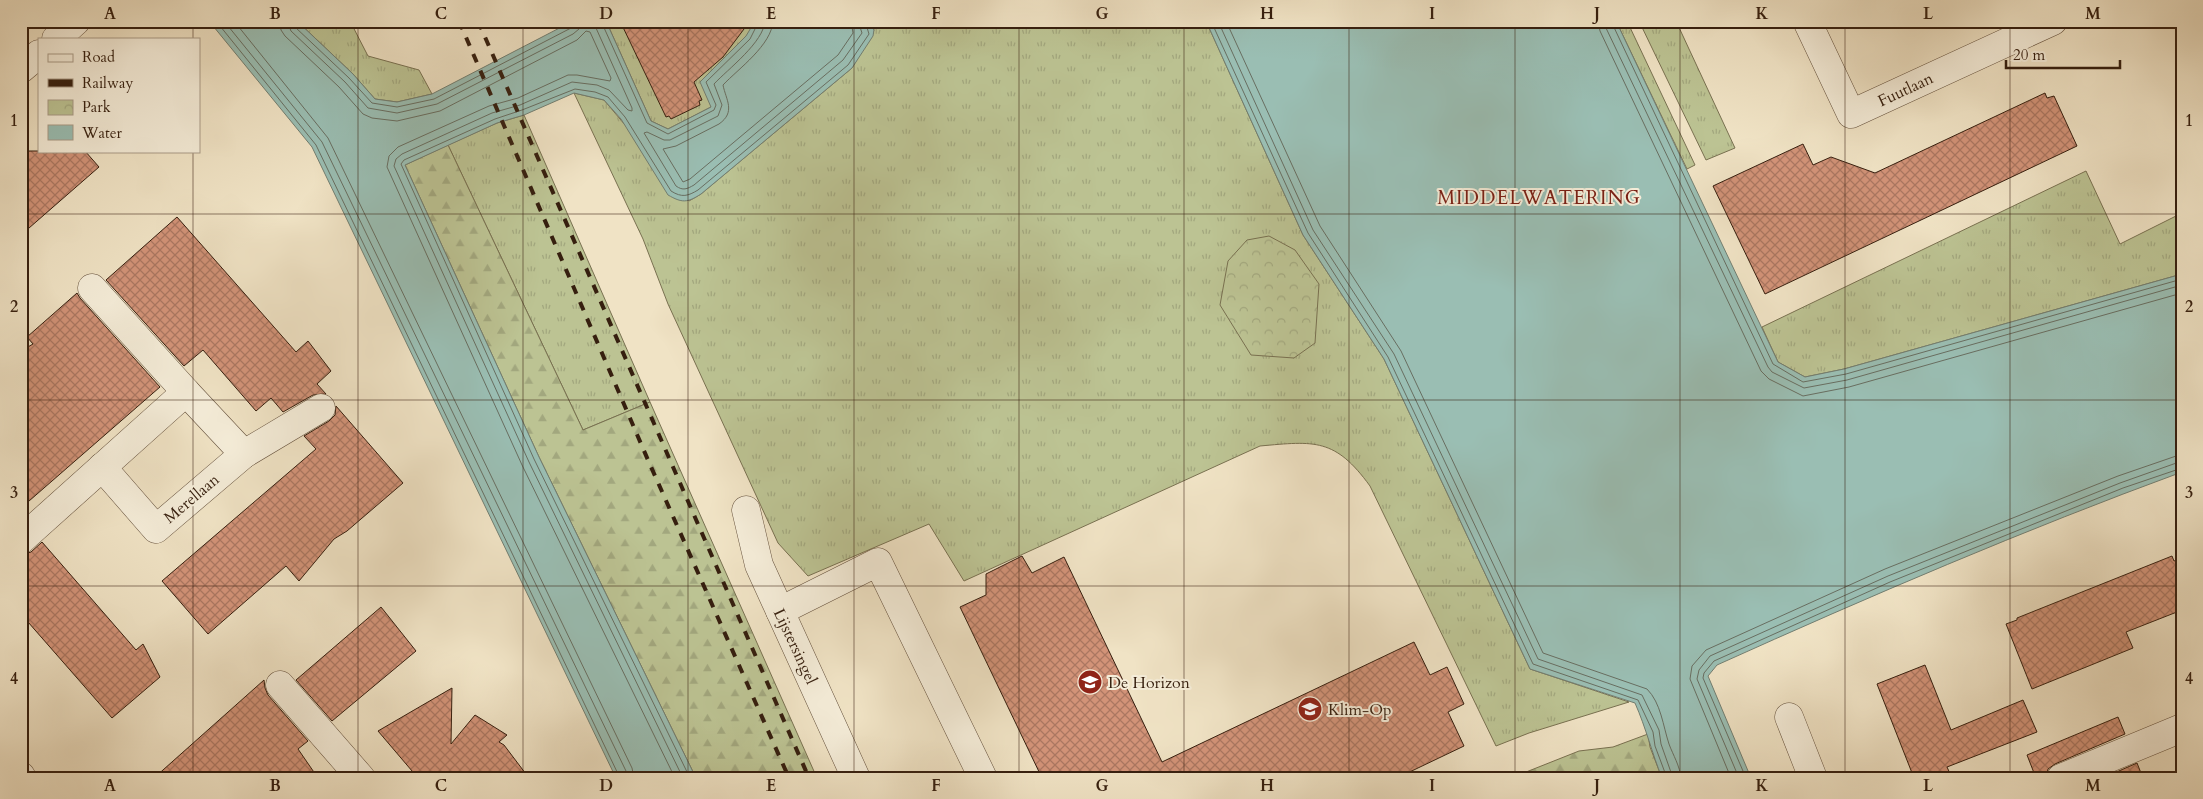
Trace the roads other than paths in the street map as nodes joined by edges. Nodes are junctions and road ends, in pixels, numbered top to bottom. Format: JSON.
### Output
{"nodes":[{"id":1,"x":76,"y":21,"type":"edge"},
{"id":2,"x":1807,"y":21,"type":"edge"},
{"id":3,"x":2053,"y":21,"type":"edge"},
{"id":4,"x":57,"y":38,"type":"edge"},
{"id":5,"x":38,"y":55,"type":"edge"},
{"id":6,"x":21,"y":69,"type":"edge"},
{"id":7,"x":92,"y":288,"type":"dead end"},
{"id":8,"x":186,"y":392,"type":"junction"},
{"id":9,"x":321,"y":408,"type":"dead end"},
{"id":10,"x":244,"y":454,"type":"junction"},
{"id":11,"x":102,"y":467,"type":"junction"},
{"id":12,"x":746,"y":510,"type":"dead end"},
{"id":13,"x":21,"y":540,"type":"edge"},
{"id":14,"x":780,"y":611,"type":"junction"},
{"id":15,"x":280,"y":685,"type":"dead end"},
{"id":16,"x":1789,"y":717,"type":"dead end"},
{"id":17,"x":2182,"y":728,"type":"edge"},
{"id":18,"x":361,"y":778,"type":"edge"},
{"id":19,"x":856,"y":778,"type":"edge"},
{"id":20,"x":982,"y":778,"type":"edge"},
{"id":21,"x":1813,"y":778,"type":"edge"},
{"id":22,"x":2061,"y":778,"type":"edge"}],
"edges":[{"from":1,"to":4,"type":"street"},
{"from":2,"to":3,"type":"street","name":"Fuutlaan"},
{"from":5,"to":6,"type":"street"},
{"from":7,"to":8,"type":"street"},
{"from":8,"to":10,"type":"street"},
{"from":8,"to":11,"type":"street"},
{"from":9,"to":10,"type":"street","name":"Merellaan"},
{"from":10,"to":11,"type":"street","name":"Merellaan"},
{"from":11,"to":13,"type":"street"},
{"from":12,"to":14,"type":"street","name":"Lijstersingel"},
{"from":14,"to":19,"type":"street","name":"Lijstersingel"},
{"from":14,"to":20,"type":"street"},
{"from":15,"to":18,"type":"street"},
{"from":16,"to":21,"type":"street"},
{"from":17,"to":22,"type":"street"}]}
